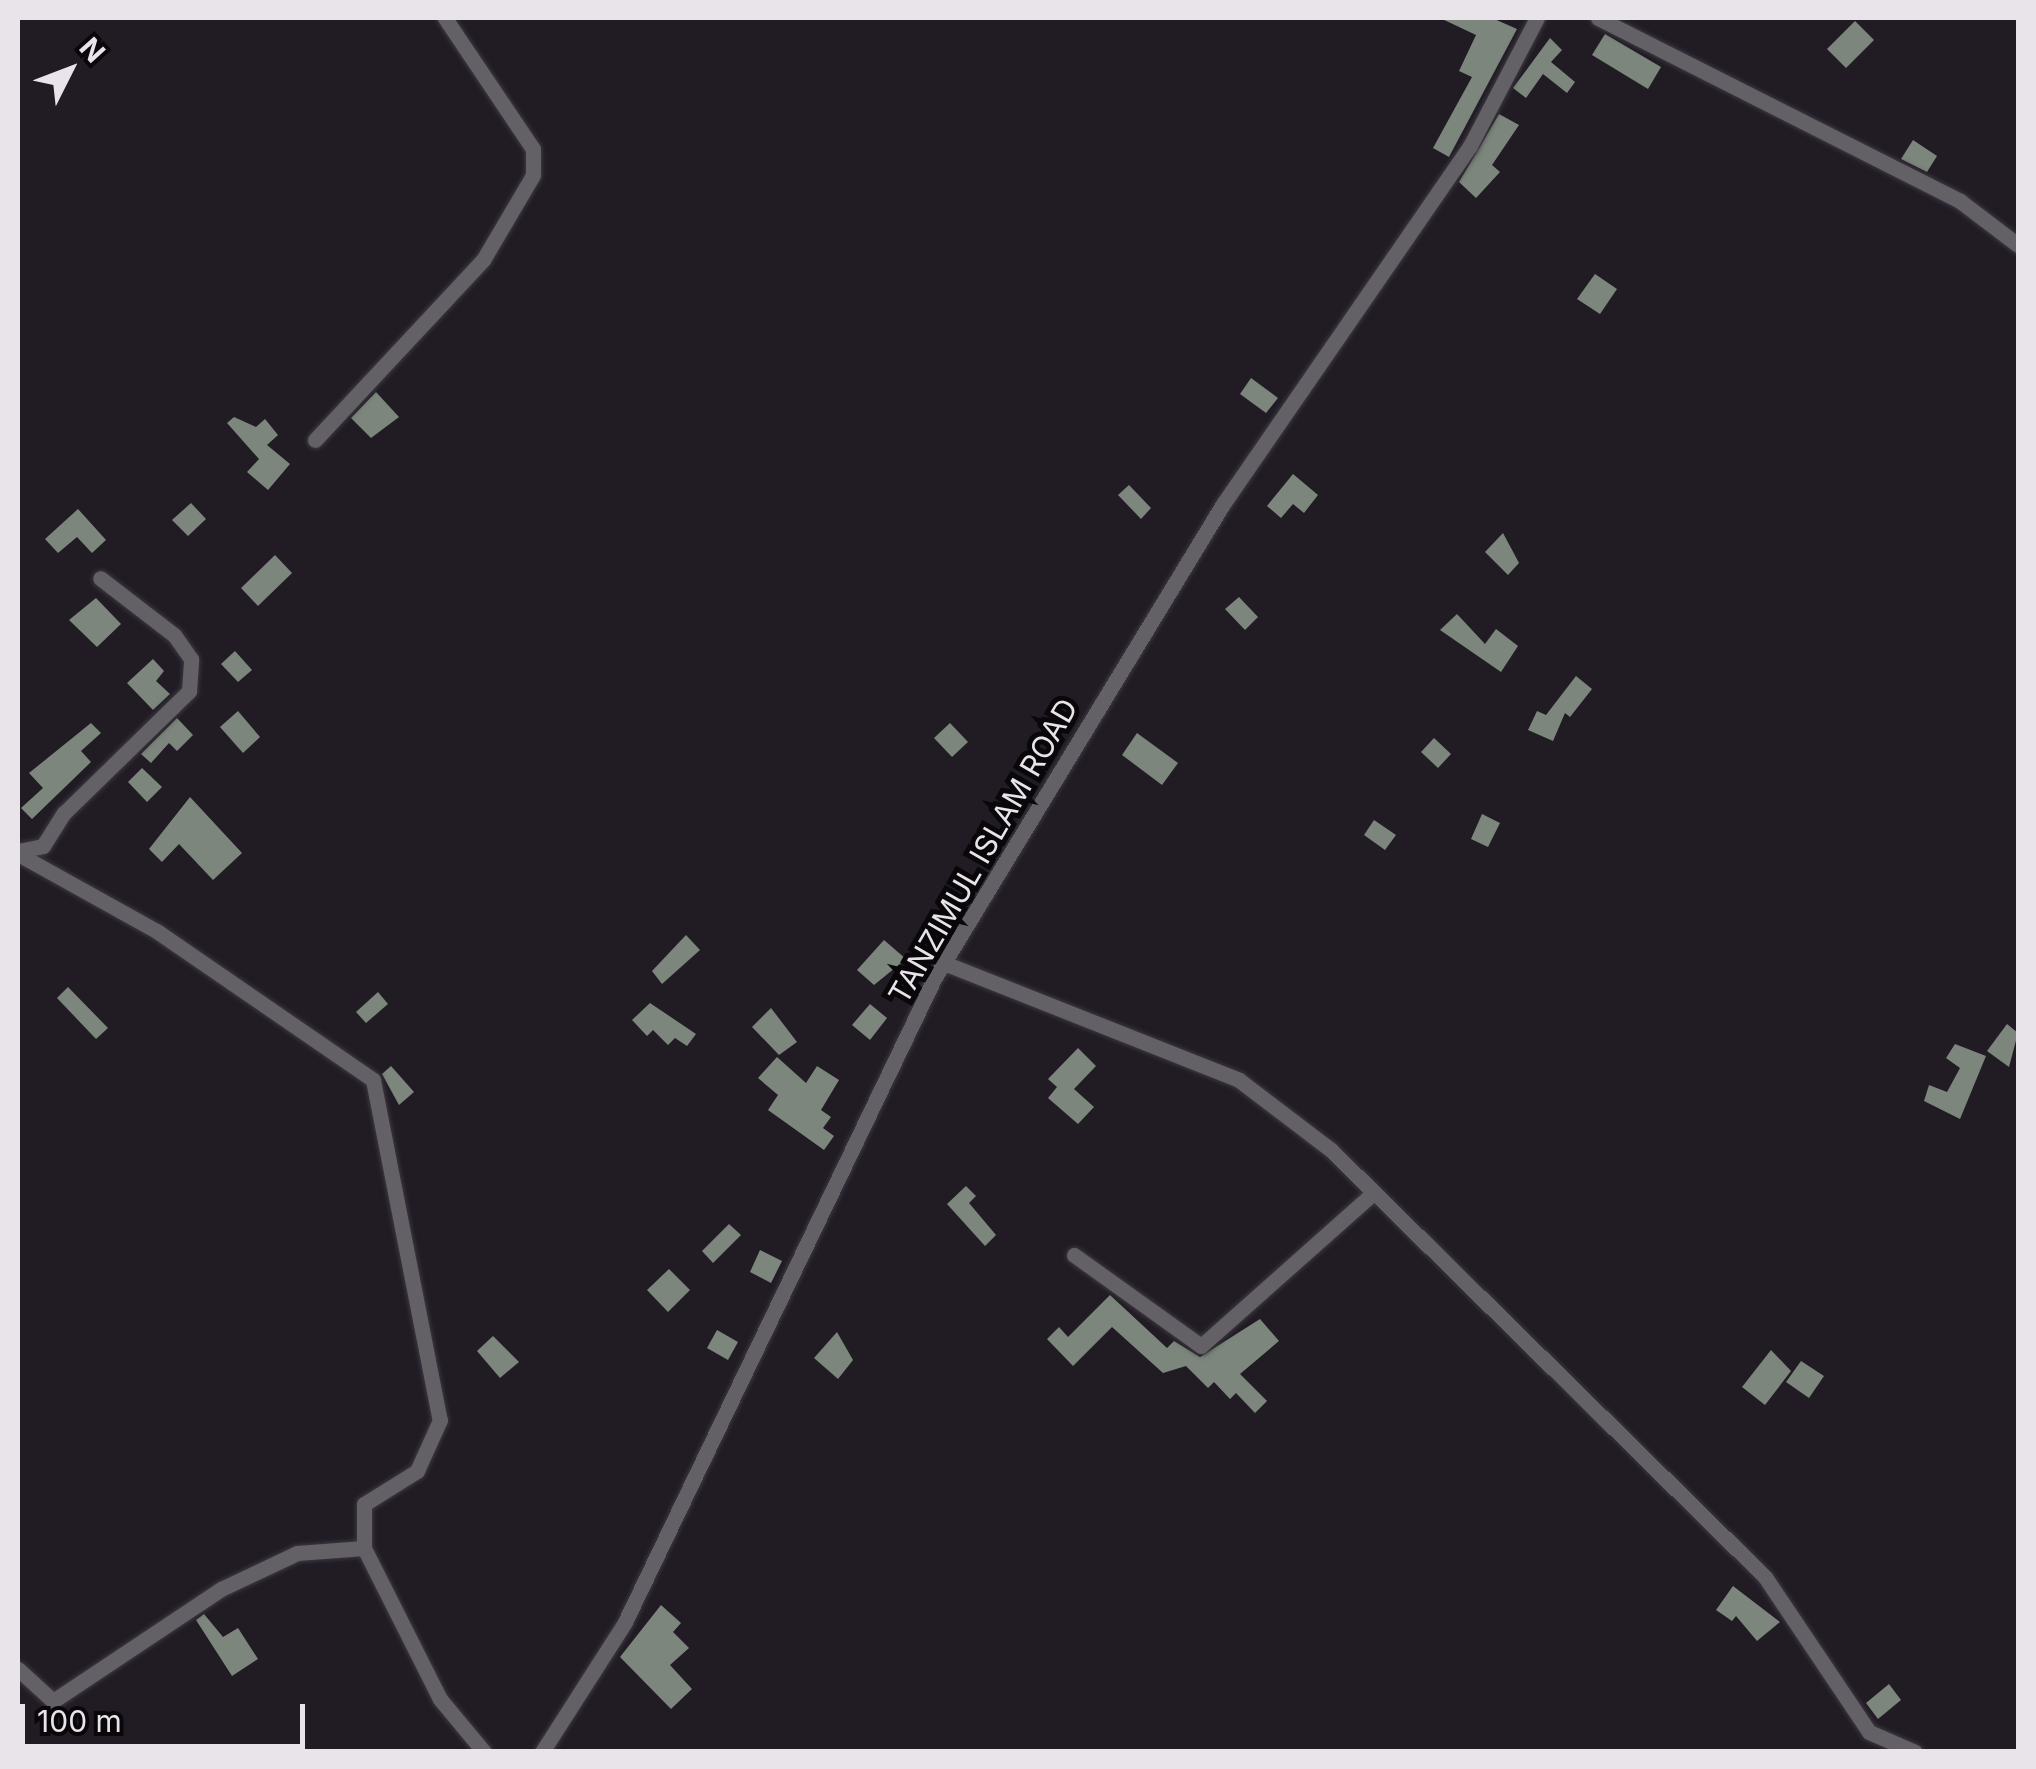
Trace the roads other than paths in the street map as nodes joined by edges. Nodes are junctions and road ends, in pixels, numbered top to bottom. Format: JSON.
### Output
{"nodes":[{"id":1,"x":445,"y":18,"type":"edge"},
{"id":2,"x":1537,"y":18,"type":"edge"},
{"id":3,"x":1598,"y":18,"type":"edge"},
{"id":4,"x":2018,"y":245,"type":"edge"},
{"id":5,"x":315,"y":440,"type":"dead end"},
{"id":6,"x":100,"y":578,"type":"dead end"},
{"id":7,"x":18,"y":853,"type":"edge"},
{"id":8,"x":944,"y":962,"type":"junction"},
{"id":9,"x":1370,"y":1196,"type":"junction"},
{"id":10,"x":1074,"y":1255,"type":"dead end"},
{"id":11,"x":364,"y":1548,"type":"junction"},
{"id":12,"x":18,"y":1669,"type":"edge"},
{"id":13,"x":484,"y":1752,"type":"edge"},
{"id":14,"x":542,"y":1752,"type":"edge"},
{"id":15,"x":1915,"y":1752,"type":"edge"}],
"edges":[{"from":1,"to":5,"type":"street"},
{"from":2,"to":8,"type":"street","name":"TANZIMUL ISLAM ROAD"},
{"from":3,"to":4,"type":"street"},
{"from":6,"to":7,"type":"street"},
{"from":7,"to":11,"type":"street"},
{"from":8,"to":9,"type":"street"},
{"from":8,"to":14,"type":"street","name":"TANZIMUL ISLAM ROAD"},
{"from":9,"to":10,"type":"street"},
{"from":9,"to":15,"type":"street"},
{"from":11,"to":12,"type":"street"},
{"from":11,"to":13,"type":"street"}]}
